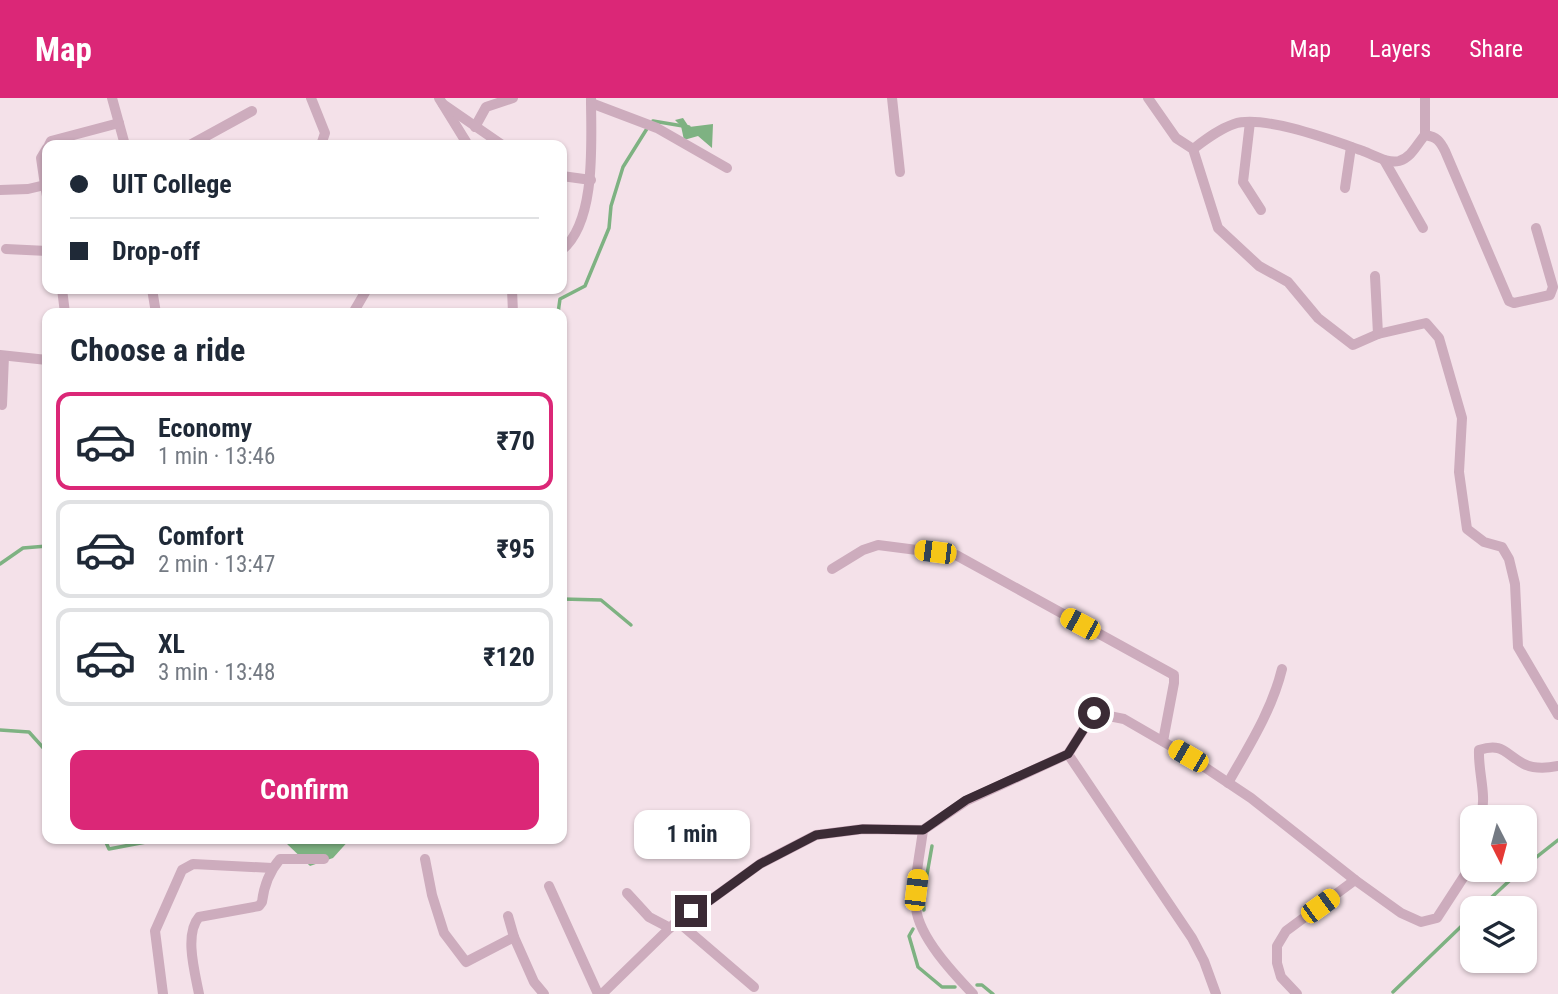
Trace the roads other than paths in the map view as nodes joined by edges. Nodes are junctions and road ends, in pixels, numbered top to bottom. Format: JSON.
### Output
{"nodes":[{"id":1,"x":311,"y":98,"type":"edge"},
{"id":2,"x":513,"y":98,"type":"edge"},
{"id":3,"x":892,"y":98,"type":"edge"},
{"id":4,"x":1148,"y":98,"type":"edge"},
{"id":5,"x":1425,"y":98,"type":"edge"},
{"id":6,"x":115,"y":99,"type":"edge"},
{"id":7,"x":441,"y":101,"type":"edge"},
{"id":8,"x":591,"y":101,"type":"edge"},
{"id":9,"x":251,"y":111,"type":"dead end"},
{"id":10,"x":1250,"y":122,"type":"junction"},
{"id":11,"x":119,"y":123,"type":"junction"},
{"id":12,"x":475,"y":127,"type":"junction"},
{"id":13,"x":1425,"y":135,"type":"junction"},
{"id":14,"x":55,"y":140,"type":"edge"},
{"id":15,"x":124,"y":140,"type":"edge"},
{"id":16,"x":199,"y":140,"type":"edge"},
{"id":17,"x":323,"y":140,"type":"edge"},
{"id":18,"x":465,"y":140,"type":"edge"},
{"id":19,"x":493,"y":140,"type":"edge"},
{"id":20,"x":1351,"y":147,"type":"junction"},
{"id":21,"x":1193,"y":149,"type":"junction"},
{"id":22,"x":1384,"y":160,"type":"junction"},
{"id":23,"x":727,"y":168,"type":"dead end"},
{"id":24,"x":900,"y":172,"type":"dead end"},
{"id":25,"x":567,"y":177,"type":"edge"},
{"id":26,"x":591,"y":180,"type":"junction"},
{"id":27,"x":42,"y":188,"type":"edge"},
{"id":28,"x":1345,"y":188,"type":"dead end"},
{"id":29,"x":0,"y":190,"type":"edge"},
{"id":30,"x":1261,"y":210,"type":"dead end"},
{"id":31,"x":1423,"y":228,"type":"dead end"},
{"id":32,"x":1536,"y":228,"type":"dead end"},
{"id":33,"x":567,"y":242,"type":"edge"},
{"id":34,"x":6,"y":249,"type":"dead end"},
{"id":35,"x":42,"y":251,"type":"edge"},
{"id":36,"x":1375,"y":276,"type":"dead end"},
{"id":37,"x":1378,"y":334,"type":"junction"},
{"id":38,"x":2,"y":356,"type":"edge"},
{"id":39,"x":42,"y":360,"type":"edge"},
{"id":40,"x":2,"y":405,"type":"dead end"},
{"id":41,"x":832,"y":569,"type":"dead end"},
{"id":42,"x":1282,"y":668,"type":"dead end"},
{"id":43,"x":1558,"y":715,"type":"edge"},
{"id":44,"x":1163,"y":741,"type":"junction"},
{"id":45,"x":1068,"y":754,"type":"junction"},
{"id":46,"x":1558,"y":766,"type":"edge"},
{"id":47,"x":1228,"y":783,"type":"junction"},
{"id":48,"x":1483,"y":805,"type":"edge"},
{"id":49,"x":923,"y":830,"type":"junction"},
{"id":50,"x":324,"y":859,"type":"dead end"},
{"id":51,"x":425,"y":859,"type":"dead end"},
{"id":52,"x":272,"y":869,"type":"junction"},
{"id":53,"x":1355,"y":880,"type":"junction"},
{"id":54,"x":1460,"y":882,"type":"edge"},
{"id":55,"x":549,"y":886,"type":"dead end"},
{"id":56,"x":627,"y":893,"type":"dead end"},
{"id":57,"x":508,"y":916,"type":"dead end"},
{"id":58,"x":674,"y":925,"type":"junction"},
{"id":59,"x":514,"y":937,"type":"junction"},
{"id":60,"x":754,"y":987,"type":"dead end"},
{"id":61,"x":604,"y":993,"type":"edge"},
{"id":62,"x":163,"y":994,"type":"edge"},
{"id":63,"x":199,"y":994,"type":"edge"},
{"id":64,"x":544,"y":994,"type":"edge"},
{"id":65,"x":974,"y":994,"type":"edge"},
{"id":66,"x":1216,"y":994,"type":"edge"},
{"id":67,"x":1297,"y":994,"type":"edge"}],
"edges":[{"from":1,"to":17,"type":"street"},
{"from":2,"to":12,"type":"street"},
{"from":3,"to":24,"type":"street"},
{"from":4,"to":21,"type":"street"},
{"from":5,"to":13,"type":"street"},
{"from":6,"to":11,"type":"street"},
{"from":7,"to":12,"type":"street"},
{"from":7,"to":18,"type":"street"},
{"from":8,"to":23,"type":"street"},
{"from":8,"to":26,"type":"street"},
{"from":9,"to":16,"type":"street"},
{"from":10,"to":20,"type":"street"},
{"from":10,"to":21,"type":"street"},
{"from":10,"to":30,"type":"street"},
{"from":11,"to":14,"type":"street"},
{"from":11,"to":15,"type":"street"},
{"from":12,"to":19,"type":"street"},
{"from":13,"to":22,"type":"street"},
{"from":13,"to":32,"type":"street"},
{"from":20,"to":22,"type":"street"},
{"from":20,"to":28,"type":"street"},
{"from":21,"to":37,"type":"street"},
{"from":22,"to":31,"type":"street"},
{"from":25,"to":26,"type":"street"},
{"from":26,"to":33,"type":"street"},
{"from":27,"to":29,"type":"street"},
{"from":34,"to":35,"type":"street"},
{"from":36,"to":37,"type":"street"},
{"from":37,"to":43,"type":"street"},
{"from":38,"to":39,"type":"street"},
{"from":38,"to":40,"type":"street"},
{"from":41,"to":44,"type":"street"},
{"from":42,"to":47,"type":"street"},
{"from":44,"to":45,"type":"street"},
{"from":44,"to":47,"type":"street"},
{"from":45,"to":49,"type":"street"},
{"from":45,"to":66,"type":"street"},
{"from":46,"to":48,"type":"street"},
{"from":47,"to":53,"type":"street"},
{"from":49,"to":58,"type":"street"},
{"from":49,"to":65,"type":"street"},
{"from":50,"to":52,"type":"street"},
{"from":51,"to":59,"type":"street"},
{"from":52,"to":62,"type":"street"},
{"from":52,"to":63,"type":"street"},
{"from":53,"to":54,"type":"street"},
{"from":53,"to":67,"type":"street"},
{"from":55,"to":61,"type":"street"},
{"from":56,"to":58,"type":"street"},
{"from":57,"to":59,"type":"street"},
{"from":58,"to":60,"type":"street"},
{"from":58,"to":61,"type":"street"},
{"from":59,"to":64,"type":"street"}]}
